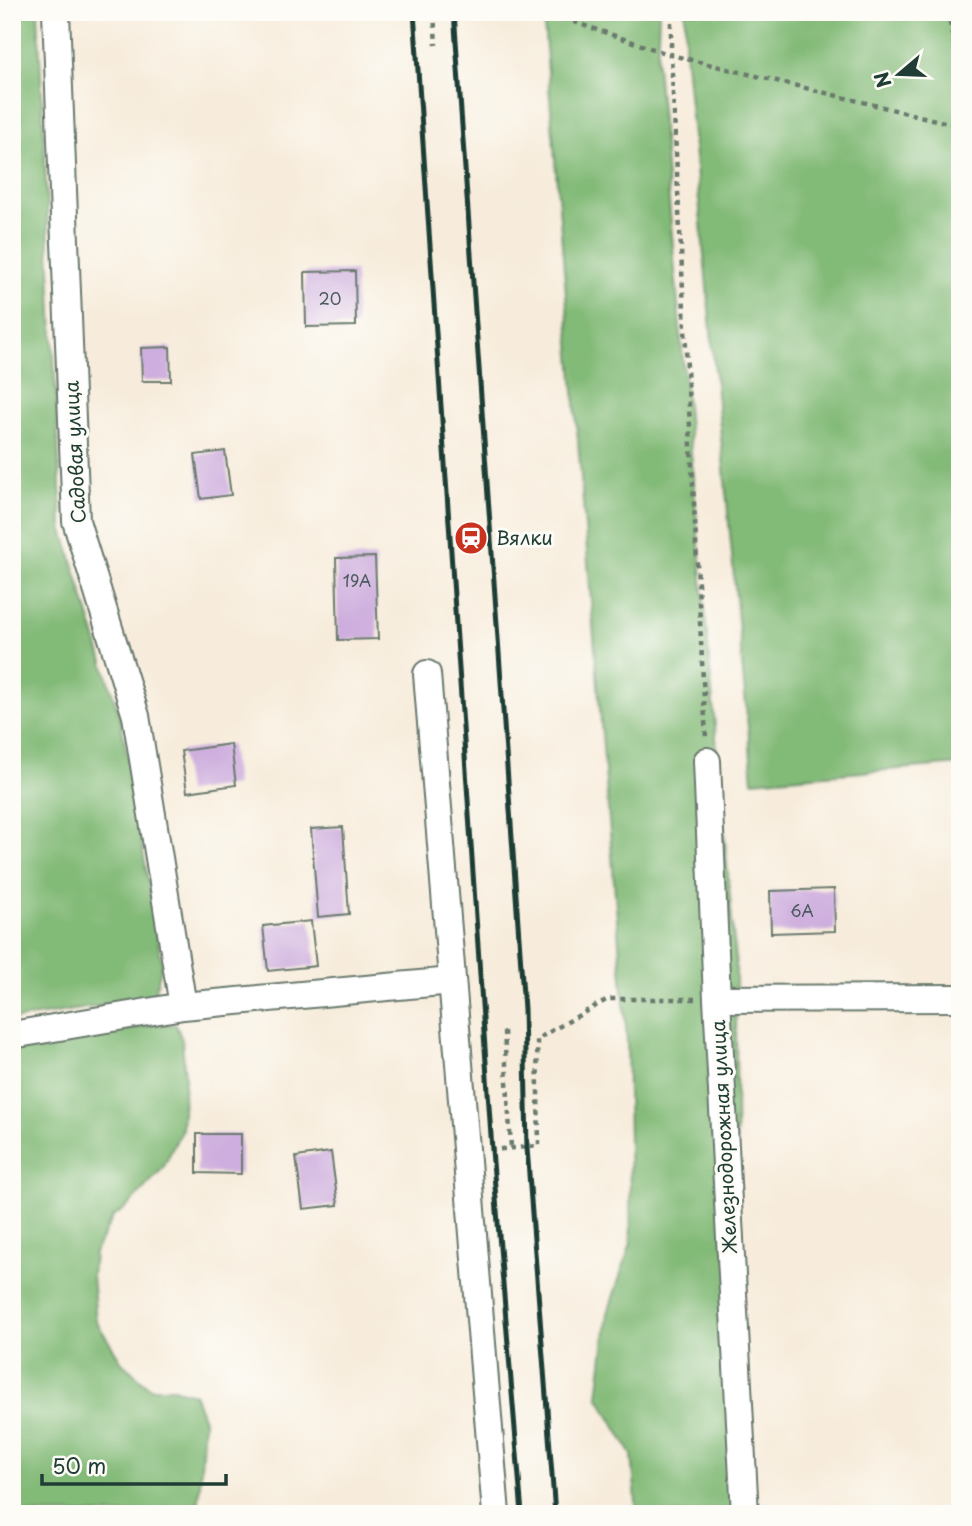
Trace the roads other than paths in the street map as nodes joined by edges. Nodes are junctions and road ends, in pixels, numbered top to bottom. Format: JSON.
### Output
{"nodes":[{"id":1,"x":56,"y":12,"type":"edge"},
{"id":2,"x":427,"y":674,"type":"dead end"},
{"id":3,"x":707,"y":761,"type":"road end"},
{"id":4,"x":452,"y":981,"type":"junction"},
{"id":5,"x":960,"y":998,"type":"edge"},
{"id":6,"x":717,"y":999,"type":"junction"},
{"id":7,"x":183,"y":1006,"type":"junction"},
{"id":8,"x":12,"y":1035,"type":"edge"},
{"id":9,"x":496,"y":1514,"type":"edge"},
{"id":10,"x":745,"y":1514,"type":"edge"}],
"edges":[{"from":1,"to":7,"type":"street","name":"Садовая улица"},
{"from":2,"to":4,"type":"street"},
{"from":3,"to":6,"type":"street","name":"Железнодорожная улица"},
{"from":4,"to":7,"type":"street"},
{"from":4,"to":9,"type":"street"},
{"from":5,"to":6,"type":"street"},
{"from":6,"to":10,"type":"street","name":"Железнодорожная улица"},
{"from":7,"to":8,"type":"street"}]}
